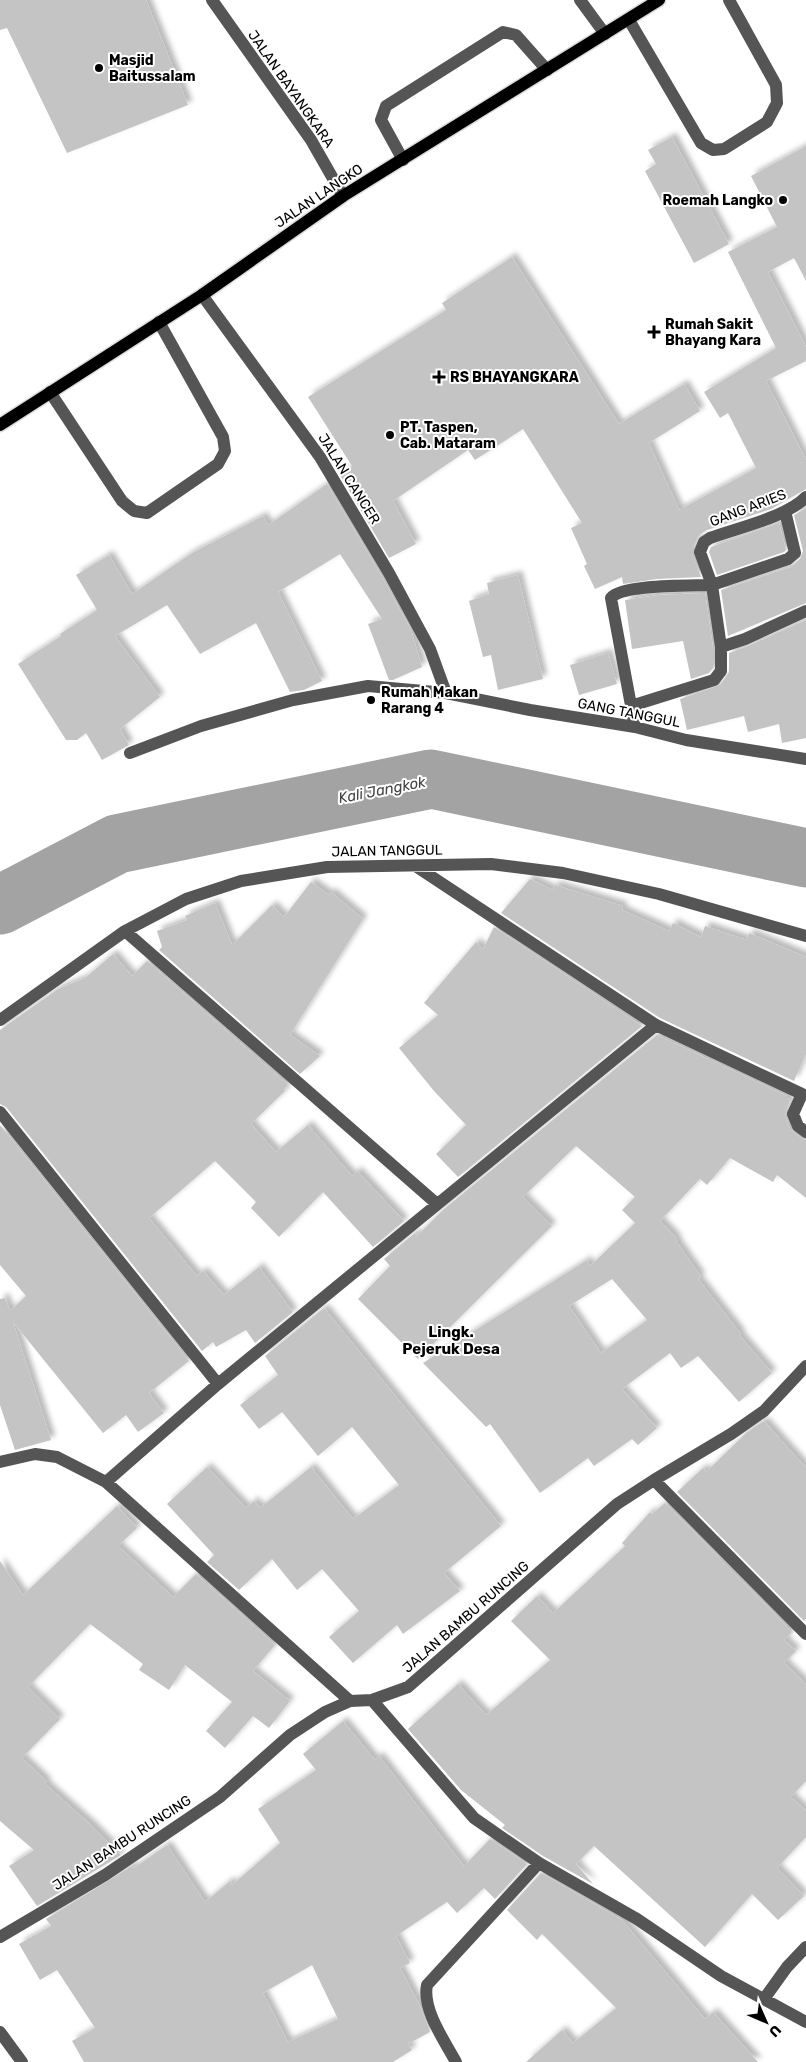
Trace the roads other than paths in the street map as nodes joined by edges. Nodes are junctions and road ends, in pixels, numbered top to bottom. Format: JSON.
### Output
{"nodes":[{"id":1,"x":212,"y":0,"type":"edge"},
{"id":2,"x":580,"y":0,"type":"edge"},
{"id":3,"x":659,"y":0,"type":"edge"},
{"id":4,"x":729,"y":0,"type":"edge"},
{"id":5,"x":628,"y":20,"type":"junction"},
{"id":6,"x":605,"y":34,"type":"junction"},
{"id":7,"x":547,"y":70,"type":"junction"},
{"id":8,"x":403,"y":160,"type":"junction"},
{"id":9,"x":343,"y":196,"type":"junction"},
{"id":10,"x":202,"y":295,"type":"junction"},
{"id":11,"x":159,"y":322,"type":"junction"},
{"id":12,"x":50,"y":392,"type":"junction"},
{"id":13,"x":0,"y":425,"type":"edge"},
{"id":14,"x":806,"y":497,"type":"edge"},
{"id":15,"x":785,"y":512,"type":"junction"},
{"id":16,"x":712,"y":585,"type":"junction"},
{"id":17,"x":806,"y":611,"type":"edge"},
{"id":18,"x":721,"y":647,"type":"junction"},
{"id":19,"x":446,"y":693,"type":"junction"},
{"id":20,"x":631,"y":706,"type":"junction"},
{"id":21,"x":635,"y":727,"type":"junction"},
{"id":22,"x":130,"y":753,"type":"dead end"},
{"id":23,"x":806,"y":759,"type":"edge"},
{"id":24,"x":417,"y":866,"type":"junction"},
{"id":25,"x":125,"y":930,"type":"junction"},
{"id":26,"x":806,"y":936,"type":"edge"},
{"id":27,"x":0,"y":1020,"type":"edge"},
{"id":28,"x":656,"y":1025,"type":"junction"},
{"id":29,"x":804,"y":1088,"type":"edge"},
{"id":30,"x":0,"y":1112,"type":"edge"},
{"id":31,"x":806,"y":1132,"type":"edge"},
{"id":32,"x":437,"y":1204,"type":"junction"},
{"id":33,"x":806,"y":1366,"type":"edge"},
{"id":34,"x":218,"y":1384,"type":"junction"},
{"id":35,"x":0,"y":1462,"type":"edge"},
{"id":36,"x":654,"y":1480,"type":"junction"},
{"id":37,"x":106,"y":1482,"type":"junction"},
{"id":38,"x":806,"y":1634,"type":"edge"},
{"id":39,"x":372,"y":1700,"type":"junction"},
{"id":40,"x":350,"y":1701,"type":"junction"},
{"id":41,"x":539,"y":1863,"type":"junction"},
{"id":42,"x":0,"y":1937,"type":"edge"},
{"id":43,"x":806,"y":1946,"type":"edge"},
{"id":44,"x":764,"y":1999,"type":"junction"},
{"id":45,"x":806,"y":2022,"type":"edge"},
{"id":46,"x":0,"y":2032,"type":"edge"},
{"id":47,"x":22,"y":2062,"type":"edge"},
{"id":48,"x":456,"y":2062,"type":"edge"}],
"edges":[{"from":1,"to":9,"type":"street","name":"JALAN BAYANGKARA"},
{"from":2,"to":6,"type":"street"},
{"from":3,"to":5,"type":"main road","name":"JALAN LANGKO"},
{"from":4,"to":5,"type":"street"},
{"from":5,"to":6,"type":"main road","name":"JALAN LANGKO"},
{"from":6,"to":7,"type":"main road","name":"JALAN LANGKO"},
{"from":7,"to":8,"type":"main road","name":"JALAN LANGKO"},
{"from":7,"to":8,"type":"street"},
{"from":8,"to":9,"type":"main road","name":"JALAN LANGKO"},
{"from":9,"to":10,"type":"main road","name":"JALAN LANGKO"},
{"from":10,"to":11,"type":"main road","name":"JALAN LANGKO"},
{"from":10,"to":19,"type":"street","name":"JALAN CANCER"},
{"from":11,"to":12,"type":"main road","name":"JALAN LANGKO"},
{"from":11,"to":12,"type":"street"},
{"from":12,"to":13,"type":"main road","name":"JALAN LANGKO"},
{"from":14,"to":15,"type":"street","name":"GANG ARIES"},
{"from":15,"to":16,"type":"street"},
{"from":15,"to":16,"type":"street","name":"GANG ARIES"},
{"from":16,"to":18,"type":"street","name":"GANG ARIES"},
{"from":16,"to":20,"type":"street"},
{"from":17,"to":18,"type":"street"},
{"from":18,"to":20,"type":"street","name":"GANG ARIES"},
{"from":19,"to":21,"type":"street","name":"GANG TANGGUL"},
{"from":19,"to":22,"type":"street","name":"GANG TANGGUL"},
{"from":20,"to":21,"type":"street"},
{"from":21,"to":23,"type":"street","name":"GANG TANGGUL"},
{"from":24,"to":25,"type":"street","name":"JALAN TANGGUL"},
{"from":24,"to":26,"type":"street","name":"JALAN TANGGUL"},
{"from":24,"to":28,"type":"street"},
{"from":25,"to":27,"type":"street","name":"JALAN TANGGUL"},
{"from":25,"to":32,"type":"street"},
{"from":28,"to":29,"type":"street"},
{"from":28,"to":32,"type":"street"},
{"from":29,"to":31,"type":"street"},
{"from":30,"to":34,"type":"street"},
{"from":32,"to":34,"type":"street"},
{"from":33,"to":36,"type":"street","name":"JALAN BAMBU RUNCING"},
{"from":34,"to":37,"type":"street"},
{"from":35,"to":37,"type":"street"},
{"from":36,"to":38,"type":"street"},
{"from":36,"to":39,"type":"street","name":"JALAN BAMBU RUNCING"},
{"from":37,"to":40,"type":"street"},
{"from":39,"to":40,"type":"street","name":"JALAN BAMBU RUNCING"},
{"from":39,"to":41,"type":"street"},
{"from":40,"to":42,"type":"street","name":"JALAN BAMBU RUNCING"},
{"from":41,"to":44,"type":"street"},
{"from":41,"to":48,"type":"street"},
{"from":43,"to":44,"type":"street"},
{"from":44,"to":45,"type":"street"},
{"from":46,"to":47,"type":"street"}]}
